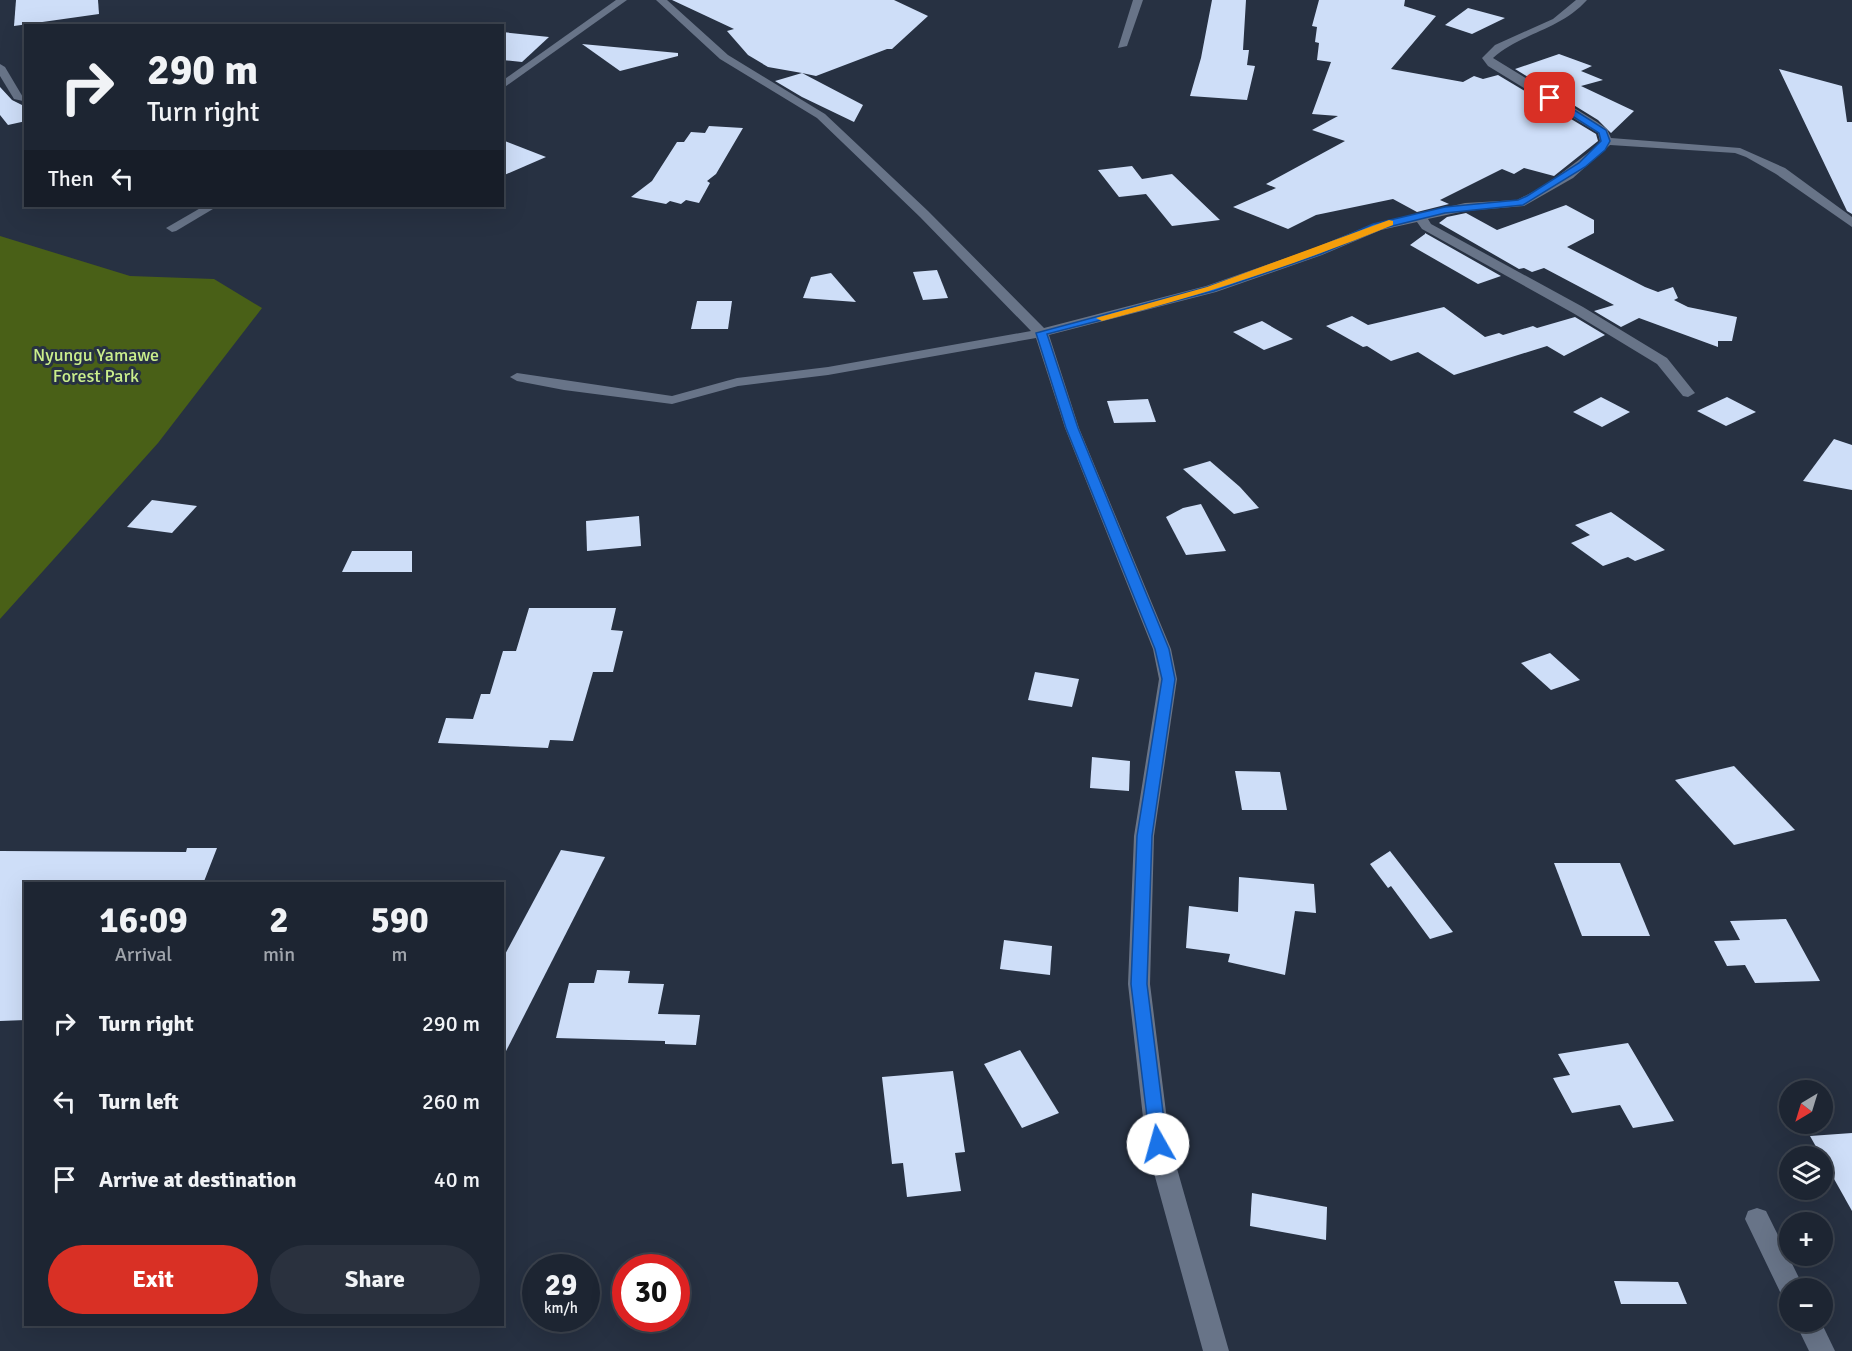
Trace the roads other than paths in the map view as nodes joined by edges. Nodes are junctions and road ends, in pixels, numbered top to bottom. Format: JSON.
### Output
{"nodes":[{"id":1,"x":622,"y":0,"type":"edge"},
{"id":2,"x":661,"y":0,"type":"edge"},
{"id":3,"x":1138,"y":0,"type":"edge"},
{"id":4,"x":1582,"y":0,"type":"edge"},
{"id":5,"x":1122,"y":46,"type":"dead end"},
{"id":6,"x":0,"y":67,"type":"edge"},
{"id":7,"x":504,"y":85,"type":"edge"},
{"id":8,"x":20,"y":99,"type":"dead end"},
{"id":9,"x":1606,"y":141,"type":"junction"},
{"id":10,"x":210,"y":207,"type":"edge"},
{"id":11,"x":1420,"y":216,"type":"junction"},
{"id":12,"x":1852,"y":223,"type":"edge"},
{"id":13,"x":172,"y":228,"type":"dead end"},
{"id":14,"x":1041,"y":333,"type":"junction"},
{"id":15,"x":517,"y":376,"type":"dead end"},
{"id":16,"x":1688,"y":393,"type":"dead end"},
{"id":17,"x":1757,"y":1219,"type":"dead end"},
{"id":18,"x":1786,"y":1278,"type":"edge"},
{"id":19,"x":1813,"y":1332,"type":"edge"},
{"id":20,"x":1216,"y":1351,"type":"edge"},
{"id":21,"x":1822,"y":1351,"type":"edge"}],
"edges":[{"from":1,"to":7,"type":"street"},
{"from":2,"to":14,"type":"street"},
{"from":3,"to":5,"type":"street"},
{"from":4,"to":9,"type":"street"},
{"from":6,"to":8,"type":"street"},
{"from":9,"to":11,"type":"street"},
{"from":9,"to":12,"type":"street"},
{"from":10,"to":13,"type":"street"},
{"from":11,"to":14,"type":"street"},
{"from":11,"to":16,"type":"street"},
{"from":14,"to":15,"type":"street"},
{"from":14,"to":20,"type":"street"},
{"from":17,"to":18,"type":"street"},
{"from":19,"to":21,"type":"street"}]}
